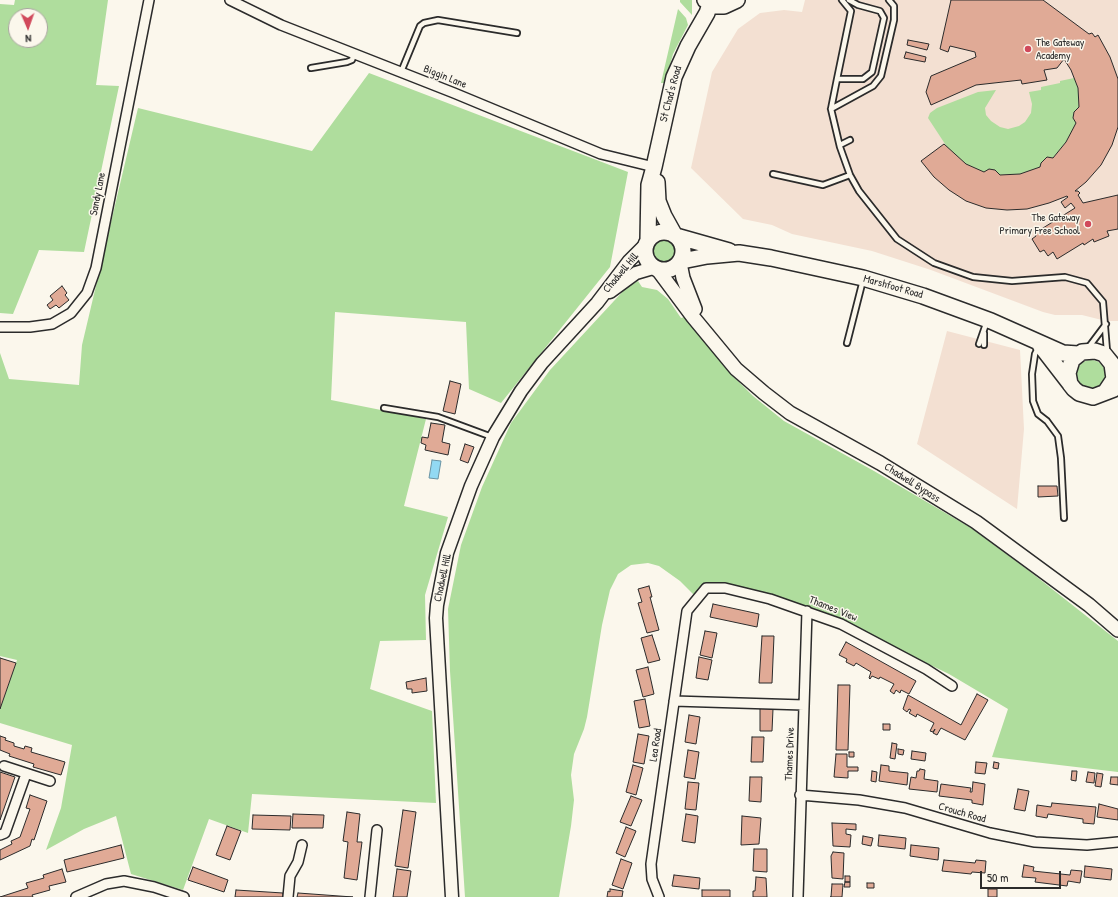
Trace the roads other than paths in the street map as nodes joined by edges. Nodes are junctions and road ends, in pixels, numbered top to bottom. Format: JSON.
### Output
{"nodes":[{"id":1,"x":149,"y":0,"type":"edge"},
{"id":2,"x":230,"y":0,"type":"edge"},
{"id":3,"x":737,"y":0,"type":"edge"},
{"id":4,"x":842,"y":0,"type":"edge"},
{"id":5,"x":849,"y":0,"type":"edge"},
{"id":6,"x":889,"y":0,"type":"edge"},
{"id":7,"x":707,"y":2,"type":"edge"},
{"id":8,"x":517,"y":33,"type":"dead end"},
{"id":9,"x":354,"y":54,"type":"junction"},
{"id":10,"x":311,"y":68,"type":"dead end"},
{"id":11,"x":401,"y":72,"type":"junction"},
{"id":12,"x":837,"y":79,"type":"junction"},
{"id":13,"x":831,"y":109,"type":"junction"},
{"id":14,"x":850,"y":140,"type":"dead end"},
{"id":15,"x":840,"y":145,"type":"junction"},
{"id":16,"x":654,"y":167,"type":"junction"},
{"id":17,"x":773,"y":174,"type":"dead end"},
{"id":18,"x":850,"y":175,"type":"junction"},
{"id":19,"x":675,"y":235,"type":"junction"},
{"id":20,"x":647,"y":242,"type":"junction"},
{"id":21,"x":739,"y":254,"type":"junction"},
{"id":22,"x":681,"y":262,"type":"junction"},
{"id":23,"x":656,"y":269,"type":"junction"},
{"id":24,"x":863,"y":278,"type":"junction"},
{"id":25,"x":596,"y":303,"type":"junction"},
{"id":26,"x":986,"y":323,"type":"junction"},
{"id":27,"x":1106,"y":324,"type":"junction"},
{"id":28,"x":0,"y":327,"type":"edge"},
{"id":29,"x":709,"y":336,"type":"junction"},
{"id":30,"x":847,"y":343,"type":"dead end"},
{"id":31,"x":981,"y":344,"type":"dead end"},
{"id":32,"x":1039,"y":344,"type":"junction"},
{"id":33,"x":1080,"y":353,"type":"junction"},
{"id":34,"x":1113,"y":364,"type":"edge"},
{"id":35,"x":1074,"y":389,"type":"junction"},
{"id":36,"x":1112,"y":390,"type":"edge"},
{"id":37,"x":384,"y":408,"type":"dead end"},
{"id":38,"x":493,"y":437,"type":"junction"},
{"id":39,"x":1064,"y":518,"type":"dead end"},
{"id":40,"x":698,"y":598,"type":"joint"},
{"id":41,"x":807,"y":611,"type":"junction"},
{"id":42,"x":1118,"y":630,"type":"edge"},
{"id":43,"x":952,"y":686,"type":"dead end"},
{"id":44,"x":674,"y":701,"type":"junction"},
{"id":45,"x":804,"y":705,"type":"junction"},
{"id":46,"x":4,"y":766,"type":"dead end"},
{"id":47,"x":26,"y":774,"type":"junction"},
{"id":48,"x":50,"y":781,"type":"dead end"},
{"id":49,"x":800,"y":795,"type":"junction"},
{"id":50,"x":377,"y":830,"type":"dead end"},
{"id":51,"x":0,"y":835,"type":"edge"},
{"id":52,"x":1118,"y":842,"type":"edge"},
{"id":53,"x":302,"y":845,"type":"dead end"},
{"id":54,"x":76,"y":897,"type":"edge"},
{"id":55,"x":184,"y":897,"type":"edge"},
{"id":56,"x":288,"y":897,"type":"edge"},
{"id":57,"x":370,"y":897,"type":"edge"},
{"id":58,"x":452,"y":897,"type":"edge"},
{"id":59,"x":659,"y":897,"type":"edge"},
{"id":60,"x":798,"y":897,"type":"edge"}],
"edges":[{"from":1,"to":28,"type":"street","name":"Sandy Lane"},
{"from":2,"to":9,"type":"street","name":"Biggin Lane"},
{"from":3,"to":7,"type":"main road"},
{"from":4,"to":12,"type":"lane"},
{"from":5,"to":12,"type":"lane"},
{"from":6,"to":13,"type":"lane"},
{"from":7,"to":16,"type":"main road","name":"St Chad's Road"},
{"from":8,"to":11,"type":"lane"},
{"from":9,"to":10,"type":"lane"},
{"from":9,"to":11,"type":"street","name":"Biggin Lane"},
{"from":11,"to":16,"type":"street","name":"Biggin Lane"},
{"from":12,"to":13,"type":"lane"},
{"from":13,"to":15,"type":"lane"},
{"from":14,"to":15,"type":"lane"},
{"from":15,"to":18,"type":"lane"},
{"from":16,"to":19,"type":"main road","name":"St Chad's Road"},
{"from":16,"to":20,"type":"main road","name":"St Chad's Road"},
{"from":17,"to":18,"type":"lane"},
{"from":18,"to":27,"type":"lane"},
{"from":19,"to":20,"type":"main road"},
{"from":19,"to":21,"type":"main road","name":"Marshfoot Road"},
{"from":19,"to":22,"type":"main road"},
{"from":20,"to":23,"type":"main road"},
{"from":20,"to":25,"type":"street","name":"Chadwell Hill"},
{"from":21,"to":22,"type":"main road","name":"Marshfoot Road"},
{"from":21,"to":24,"type":"main road","name":"Marshfoot Road"},
{"from":22,"to":23,"type":"main road"},
{"from":22,"to":29,"type":"main road","name":"Chadwell Bypass"},
{"from":23,"to":25,"type":"street","name":"Chadwell Hill"},
{"from":23,"to":29,"type":"main road","name":"Chadwell Bypass"},
{"from":24,"to":26,"type":"main road","name":"Marshfoot Road"},
{"from":24,"to":30,"type":"lane"},
{"from":25,"to":38,"type":"street","name":"Chadwell Hill"},
{"from":26,"to":31,"type":"lane"},
{"from":26,"to":32,"type":"main road","name":"Marshfoot Road"},
{"from":27,"to":33,"type":"lane"},
{"from":27,"to":34,"type":"lane"},
{"from":29,"to":42,"type":"main road","name":"Chadwell Bypass"},
{"from":32,"to":33,"type":"main road","name":"Marshfoot Road"},
{"from":32,"to":35,"type":"main road","name":"Marshfoot Road"},
{"from":32,"to":39,"type":"lane"},
{"from":33,"to":34,"type":"main road","name":"Marshfoot Road"},
{"from":33,"to":35,"type":"main road"},
{"from":34,"to":36,"type":"main road","name":"Marshfoot Road"},
{"from":35,"to":36,"type":"main road","name":"Marshfoot Road"},
{"from":37,"to":38,"type":"lane"},
{"from":38,"to":58,"type":"street","name":"Chadwell Hill"},
{"from":40,"to":41,"type":"street","name":"Thames View"},
{"from":40,"to":44,"type":"street","name":"Lea Road"},
{"from":41,"to":43,"type":"street","name":"Thames View"},
{"from":41,"to":45,"type":"street","name":"Thames Drive"},
{"from":44,"to":45,"type":"street"},
{"from":44,"to":59,"type":"street","name":"Lea Road"},
{"from":45,"to":49,"type":"street","name":"Thames Drive"},
{"from":46,"to":47,"type":"street"},
{"from":47,"to":48,"type":"street"},
{"from":47,"to":51,"type":"street"},
{"from":49,"to":52,"type":"street","name":"Crouch Road"},
{"from":49,"to":60,"type":"street","name":"Thames Drive"},
{"from":50,"to":57,"type":"street"},
{"from":53,"to":56,"type":"street"},
{"from":54,"to":55,"type":"street"}]}
